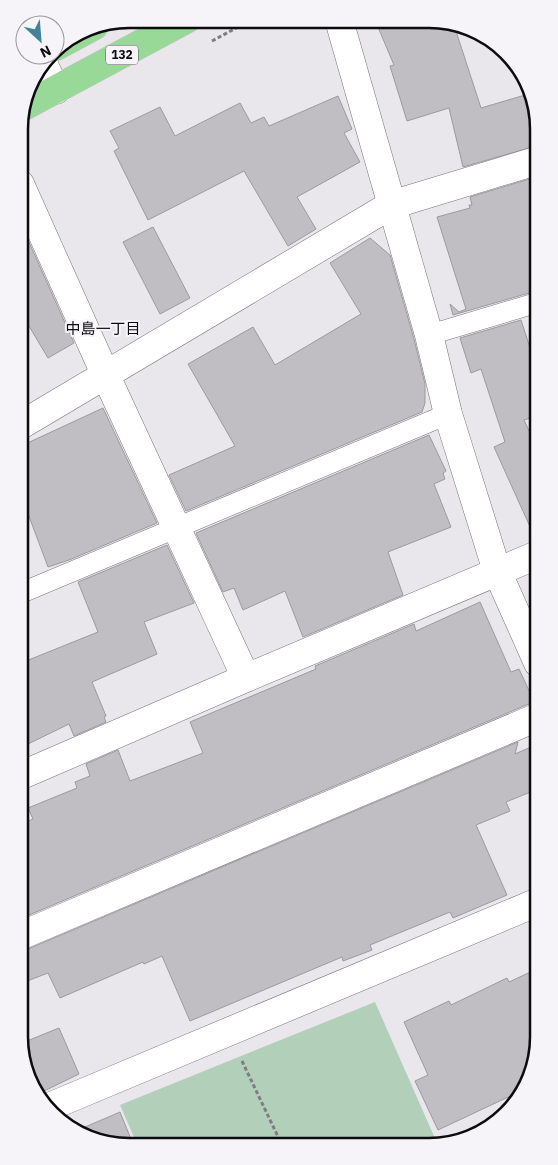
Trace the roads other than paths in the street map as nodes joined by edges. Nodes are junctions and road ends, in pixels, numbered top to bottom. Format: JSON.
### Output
{"nodes":[{"id":1,"x":170,"y":28,"type":"edge"},
{"id":2,"x":341,"y":28,"type":"edge"},
{"id":3,"x":46,"y":70,"type":"edge"},
{"id":4,"x":56,"y":90,"type":"junction"},
{"id":5,"x":31,"y":103,"type":"edge"},
{"id":6,"x":530,"y":163,"type":"edge"},
{"id":7,"x":28,"y":202,"type":"edge"},
{"id":8,"x":391,"y":205,"type":"junction"},
{"id":9,"x":530,"y":305,"type":"edge"},
{"id":10,"x":429,"y":335,"type":"junction"},
{"id":11,"x":106,"y":376,"type":"junction"},
{"id":12,"x":448,"y":414,"type":"junction"},
{"id":13,"x":28,"y":422,"type":"edge"},
{"id":14,"x":177,"y":528,"type":"junction"},
{"id":15,"x":530,"y":558,"type":"edge"},
{"id":16,"x":497,"y":571,"type":"junction"},
{"id":17,"x":28,"y":590,"type":"edge"},
{"id":18,"x":530,"y":645,"type":"edge"},
{"id":19,"x":246,"y":678,"type":"junction"},
{"id":20,"x":530,"y":720,"type":"edge"},
{"id":21,"x":28,"y":772,"type":"edge"},
{"id":22,"x":530,"y":905,"type":"edge"},
{"id":23,"x":28,"y":932,"type":"edge"},
{"id":24,"x":54,"y":1105,"type":"edge"}],
"edges":[{"from":1,"to":4,"type":"highway","number":"132"},
{"from":2,"to":8,"type":"street"},
{"from":3,"to":4,"type":"street"},
{"from":4,"to":5,"type":"highway","number":"132"},
{"from":6,"to":8,"type":"street"},
{"from":7,"to":11,"type":"street"},
{"from":8,"to":10,"type":"street"},
{"from":8,"to":11,"type":"street"},
{"from":9,"to":10,"type":"lane"},
{"from":10,"to":12,"type":"street"},
{"from":11,"to":13,"type":"street"},
{"from":11,"to":14,"type":"street"},
{"from":12,"to":14,"type":"lane"},
{"from":12,"to":16,"type":"street"},
{"from":14,"to":17,"type":"lane"},
{"from":14,"to":19,"type":"street"},
{"from":15,"to":16,"type":"street"},
{"from":16,"to":18,"type":"street"},
{"from":16,"to":19,"type":"street"},
{"from":19,"to":21,"type":"street"},
{"from":20,"to":23,"type":"street"},
{"from":22,"to":24,"type":"street"}]}
